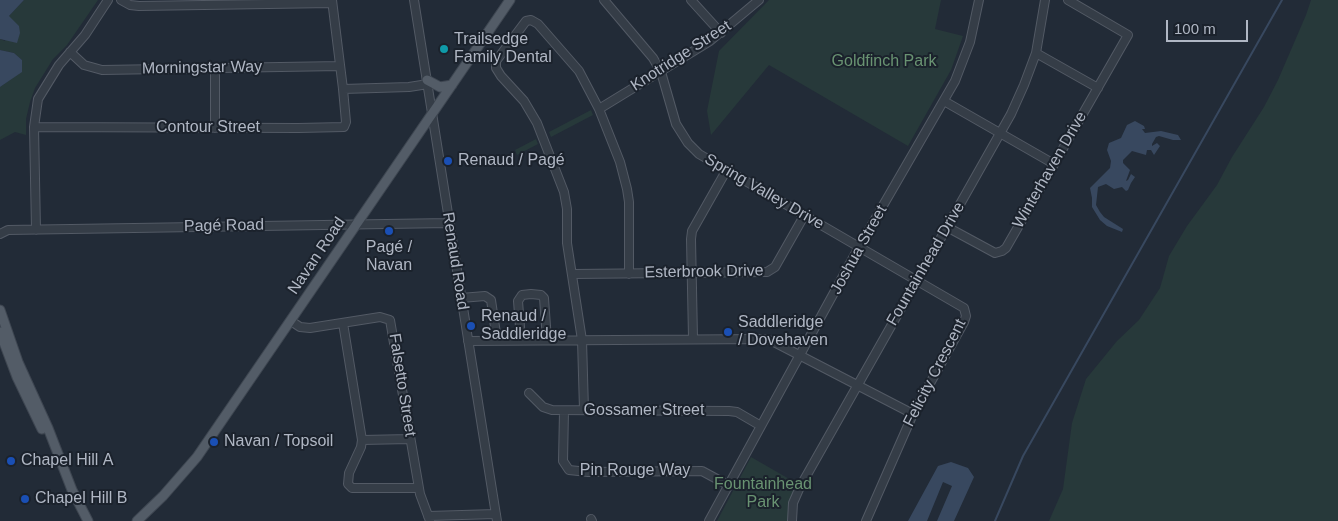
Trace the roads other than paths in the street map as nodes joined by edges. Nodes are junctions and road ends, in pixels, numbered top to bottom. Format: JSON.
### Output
{"nodes":[{"id":1,"x":108,"y":0,"type":"edge"},
{"id":2,"x":121,"y":0,"type":"edge"},
{"id":3,"x":414,"y":0,"type":"edge"},
{"id":4,"x":510,"y":0,"type":"edge"},
{"id":5,"x":604,"y":0,"type":"edge"},
{"id":6,"x":691,"y":0,"type":"edge"},
{"id":7,"x":759,"y":0,"type":"edge"},
{"id":8,"x":979,"y":0,"type":"edge"},
{"id":9,"x":1045,"y":0,"type":"edge"},
{"id":10,"x":1068,"y":0,"type":"edge"},
{"id":11,"x":332,"y":2,"type":"edge"},
{"id":12,"x":721,"y":33,"type":"junction"},
{"id":13,"x":70,"y":52,"type":"junction"},
{"id":14,"x":1036,"y":53,"type":"junction"},
{"id":15,"x":340,"y":66,"type":"junction"},
{"id":16,"x":215,"y":68,"type":"junction"},
{"id":17,"x":660,"y":72,"type":"junction"},
{"id":18,"x":427,"y":82,"type":"junction"},
{"id":19,"x":452,"y":85,"type":"junction"},
{"id":20,"x":343,"y":88,"type":"junction"},
{"id":21,"x":1098,"y":88,"type":"junction"},
{"id":22,"x":944,"y":101,"type":"junction"},
{"id":23,"x":599,"y":109,"type":"junction"},
{"id":24,"x":432,"y":115,"type":"junction"},
{"id":25,"x":34,"y":127,"type":"junction"},
{"id":26,"x":215,"y":128,"type":"junction"},
{"id":27,"x":1001,"y":134,"type":"junction"},
{"id":28,"x":1054,"y":164,"type":"junction"},
{"id":29,"x":726,"y":171,"type":"junction"},
{"id":30,"x":804,"y":216,"type":"junction"},
{"id":31,"x":449,"y":223,"type":"junction"},
{"id":32,"x":356,"y":225,"type":"junction"},
{"id":33,"x":947,"y":227,"type":"junction"},
{"id":34,"x":36,"y":230,"type":"junction"},
{"id":35,"x":0,"y":234,"type":"edge"},
{"id":36,"x":859,"y":247,"type":"junction"},
{"id":37,"x":692,"y":273,"type":"junction"},
{"id":38,"x":573,"y":274,"type":"junction"},
{"id":39,"x":629,"y":274,"type":"junction"},
{"id":40,"x":917,"y":281,"type":"junction"},
{"id":41,"x":461,"y":298,"type":"junction"},
{"id":42,"x":0,"y":310,"type":"edge"},
{"id":43,"x":291,"y":321,"type":"junction"},
{"id":44,"x":343,"y":323,"type":"junction"},
{"id":45,"x":0,"y":332,"type":"edge"},
{"id":46,"x":693,"y":338,"type":"junction"},
{"id":47,"x":497,"y":340,"type":"junction"},
{"id":48,"x":521,"y":340,"type":"junction"},
{"id":49,"x":547,"y":340,"type":"junction"},
{"id":50,"x":582,"y":340,"type":"junction"},
{"id":51,"x":468,"y":341,"type":"junction"},
{"id":52,"x":800,"y":356,"type":"junction"},
{"id":53,"x":858,"y":386,"type":"junction"},
{"id":54,"x":529,"y":394,"type":"dead end"},
{"id":55,"x":584,"y":410,"type":"junction"},
{"id":56,"x":564,"y":411,"type":"junction"},
{"id":57,"x":913,"y":414,"type":"junction"},
{"id":58,"x":761,"y":426,"type":"junction"},
{"id":59,"x":410,"y":439,"type":"junction"},
{"id":60,"x":362,"y":440,"type":"junction"},
{"id":61,"x":58,"y":457,"type":"junction"},
{"id":62,"x":66,"y":478,"type":"junction"},
{"id":63,"x":728,"y":485,"type":"junction"},
{"id":64,"x":419,"y":488,"type":"junction"},
{"id":65,"x":496,"y":518,"type":"edge"},
{"id":66,"x":429,"y":519,"type":"edge"},
{"id":67,"x":81,"y":521,"type":"edge"},
{"id":68,"x":88,"y":521,"type":"edge"},
{"id":69,"x":137,"y":521,"type":"edge"},
{"id":70,"x":709,"y":521,"type":"edge"},
{"id":71,"x":792,"y":521,"type":"edge"},
{"id":72,"x":866,"y":521,"type":"edge"}],
"edges":[{"from":1,"to":13,"type":"street"},
{"from":2,"to":11,"type":"street"},
{"from":3,"to":18,"type":"street","name":"Renaud Road"},
{"from":4,"to":19,"type":"main road","name":"Navan Road"},
{"from":5,"to":17,"type":"street","name":"Spring Valley Drive"},
{"from":6,"to":12,"type":"street"},
{"from":7,"to":12,"type":"street","name":"Knotridge Street"},
{"from":8,"to":22,"type":"street","name":"Joshua Street"},
{"from":9,"to":14,"type":"street","name":"Fountainhead Drive"},
{"from":10,"to":21,"type":"street","name":"Winterhaven Drive"},
{"from":11,"to":15,"type":"street"},
{"from":12,"to":17,"type":"street","name":"Knotridge Street"},
{"from":13,"to":16,"type":"street","name":"Morningstar Way"},
{"from":13,"to":25,"type":"street"},
{"from":14,"to":21,"type":"street"},
{"from":14,"to":27,"type":"street","name":"Fountainhead Drive"},
{"from":15,"to":16,"type":"street","name":"Morningstar Way"},
{"from":15,"to":20,"type":"street"},
{"from":16,"to":26,"type":"street"},
{"from":17,"to":23,"type":"street","name":"Knotridge Street"},
{"from":17,"to":29,"type":"street","name":"Spring Valley Drive"},
{"from":18,"to":19,"type":"main road"},
{"from":18,"to":20,"type":"street"},
{"from":18,"to":24,"type":"street","name":"Renaud Road"},
{"from":19,"to":24,"type":"main road","name":"Navan Road"},
{"from":20,"to":26,"type":"street","name":"Contour Street"},
{"from":21,"to":28,"type":"street","name":"Winterhaven Drive"},
{"from":22,"to":27,"type":"street"},
{"from":22,"to":36,"type":"street","name":"Joshua Street"},
{"from":23,"to":38,"type":"street"},
{"from":23,"to":39,"type":"street"},
{"from":24,"to":31,"type":"street","name":"Renaud Road"},
{"from":24,"to":32,"type":"main road","name":"Navan Road"},
{"from":25,"to":26,"type":"street","name":"Contour Street"},
{"from":25,"to":34,"type":"street"},
{"from":27,"to":28,"type":"street"},
{"from":27,"to":33,"type":"street","name":"Fountainhead Drive"},
{"from":28,"to":33,"type":"street","name":"Winterhaven Drive"},
{"from":29,"to":30,"type":"street","name":"Spring Valley Drive"},
{"from":29,"to":37,"type":"street"},
{"from":30,"to":36,"type":"street","name":"Spring Valley Drive"},
{"from":30,"to":37,"type":"street","name":"Esterbrook Drive"},
{"from":31,"to":32,"type":"street","name":"Pagé Road"},
{"from":31,"to":41,"type":"street","name":"Renaud Road"},
{"from":32,"to":34,"type":"street","name":"Pagé Road"},
{"from":32,"to":43,"type":"main road","name":"Navan Road"},
{"from":33,"to":40,"type":"street","name":"Fountainhead Drive"},
{"from":34,"to":35,"type":"street","name":"Pagé Road"},
{"from":36,"to":40,"type":"street","name":"Felicity Crescent"},
{"from":36,"to":52,"type":"street","name":"Joshua Street"},
{"from":37,"to":39,"type":"street","name":"Esterbrook Drive"},
{"from":37,"to":46,"type":"street"},
{"from":38,"to":39,"type":"street","name":"Esterbrook Drive"},
{"from":38,"to":50,"type":"street"},
{"from":40,"to":53,"type":"street","name":"Fountainhead Drive"},
{"from":40,"to":57,"type":"street","name":"Felicity Crescent"},
{"from":41,"to":47,"type":"street"},
{"from":41,"to":51,"type":"street","name":"Renaud Road"},
{"from":42,"to":61,"type":"main road"},
{"from":43,"to":44,"type":"street","name":"Falsetto Street"},
{"from":43,"to":69,"type":"main road","name":"Navan Road"},
{"from":44,"to":59,"type":"street","name":"Falsetto Street"},
{"from":44,"to":60,"type":"street"},
{"from":45,"to":61,"type":"main road"},
{"from":46,"to":50,"type":"street"},
{"from":46,"to":52,"type":"street"},
{"from":47,"to":48,"type":"street"},
{"from":47,"to":51,"type":"street"},
{"from":48,"to":49,"type":"street"},
{"from":48,"to":49,"type":"street"},
{"from":49,"to":50,"type":"street"},
{"from":50,"to":55,"type":"street"},
{"from":51,"to":65,"type":"street","name":"Renaud Road"},
{"from":52,"to":53,"type":"street"},
{"from":52,"to":58,"type":"street","name":"Joshua Street"},
{"from":53,"to":57,"type":"street"},
{"from":53,"to":71,"type":"street","name":"Fountainhead Drive"},
{"from":54,"to":56,"type":"street","name":"Gossamer Street"},
{"from":55,"to":56,"type":"street","name":"Gossamer Street"},
{"from":55,"to":58,"type":"street","name":"Gossamer Street"},
{"from":56,"to":63,"type":"street","name":"Pin Rouge Way"},
{"from":57,"to":72,"type":"street","name":"Felicity Crescent"},
{"from":58,"to":63,"type":"street","name":"Joshua Street"},
{"from":59,"to":60,"type":"street"},
{"from":59,"to":64,"type":"street","name":"Falsetto Street"},
{"from":60,"to":64,"type":"street"},
{"from":61,"to":62,"type":"main road"},
{"from":62,"to":67,"type":"main road"},
{"from":62,"to":68,"type":"main road"},
{"from":63,"to":70,"type":"street","name":"Joshua Street"},
{"from":64,"to":66,"type":"street","name":"Falsetto Street"},
{"from":65,"to":66,"type":"street"}]}
